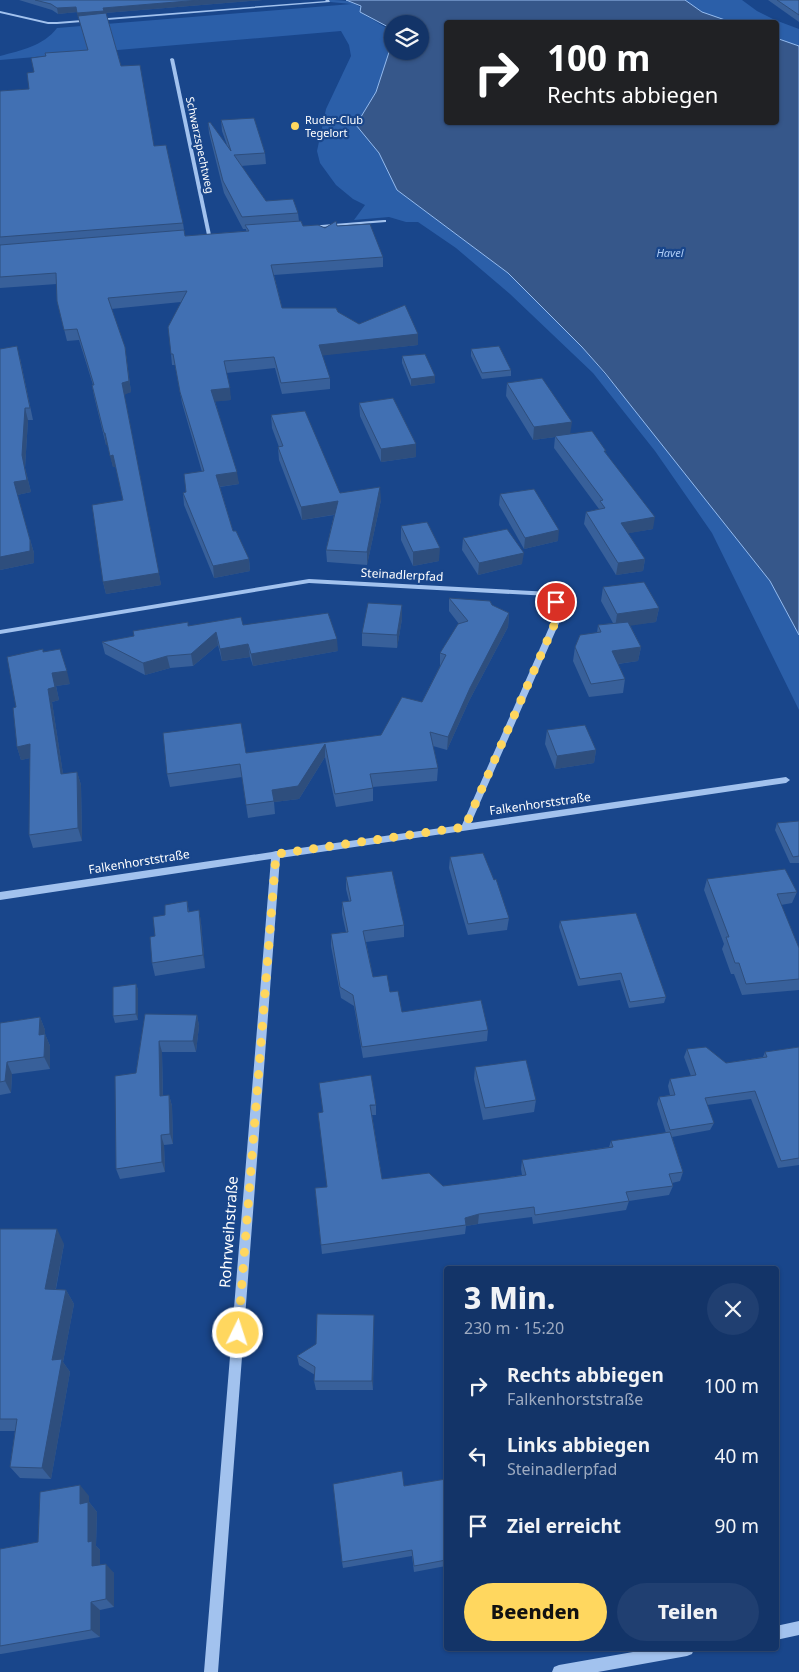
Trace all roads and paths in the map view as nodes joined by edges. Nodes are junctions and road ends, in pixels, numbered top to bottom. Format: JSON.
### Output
{"nodes":[{"id":1,"x":327,"y":1,"type":"edge"},
{"id":2,"x":0,"y":12,"type":"edge"},
{"id":3,"x":172,"y":59,"type":"dead end"},
{"id":4,"x":384,"y":221,"type":"dead end"},
{"id":5,"x":306,"y":227,"type":"edge"},
{"id":6,"x":219,"y":234,"type":"edge"},
{"id":7,"x":210,"y":235,"type":"junction"},
{"id":8,"x":200,"y":236,"type":"edge"},
{"id":9,"x":0,"y":632,"type":"edge"},
{"id":10,"x":786,"y":780,"type":"dead end"},
{"id":11,"x":465,"y":827,"type":"junction"},
{"id":12,"x":276,"y":854,"type":"junction"},
{"id":13,"x":0,"y":896,"type":"edge"},
{"id":14,"x":799,"y":1628,"type":"edge"},
{"id":15,"x":779,"y":1632,"type":"edge"},
{"id":16,"x":676,"y":1651,"type":"edge"},
{"id":17,"x":211,"y":1672,"type":"edge"},
{"id":18,"x":559,"y":1672,"type":"edge"}],
"edges":[{"from":1,"to":2,"type":"street"},
{"from":3,"to":7,"type":"street","name":"Schwarzspechtweg"},
{"from":4,"to":5,"type":"street"},
{"from":6,"to":7,"type":"street"},
{"from":7,"to":8,"type":"street"},
{"from":9,"to":11,"type":"street","name":"Steinadlerpfad"},
{"from":10,"to":11,"type":"street","name":"Falkenhorststraße"},
{"from":11,"to":12,"type":"street","name":"Falkenhorststraße"},
{"from":12,"to":13,"type":"street","name":"Falkenhorststraße"},
{"from":12,"to":17,"type":"street","name":"Rohrweihstraße"},
{"from":14,"to":15,"type":"street"},
{"from":16,"to":18,"type":"street"}]}
